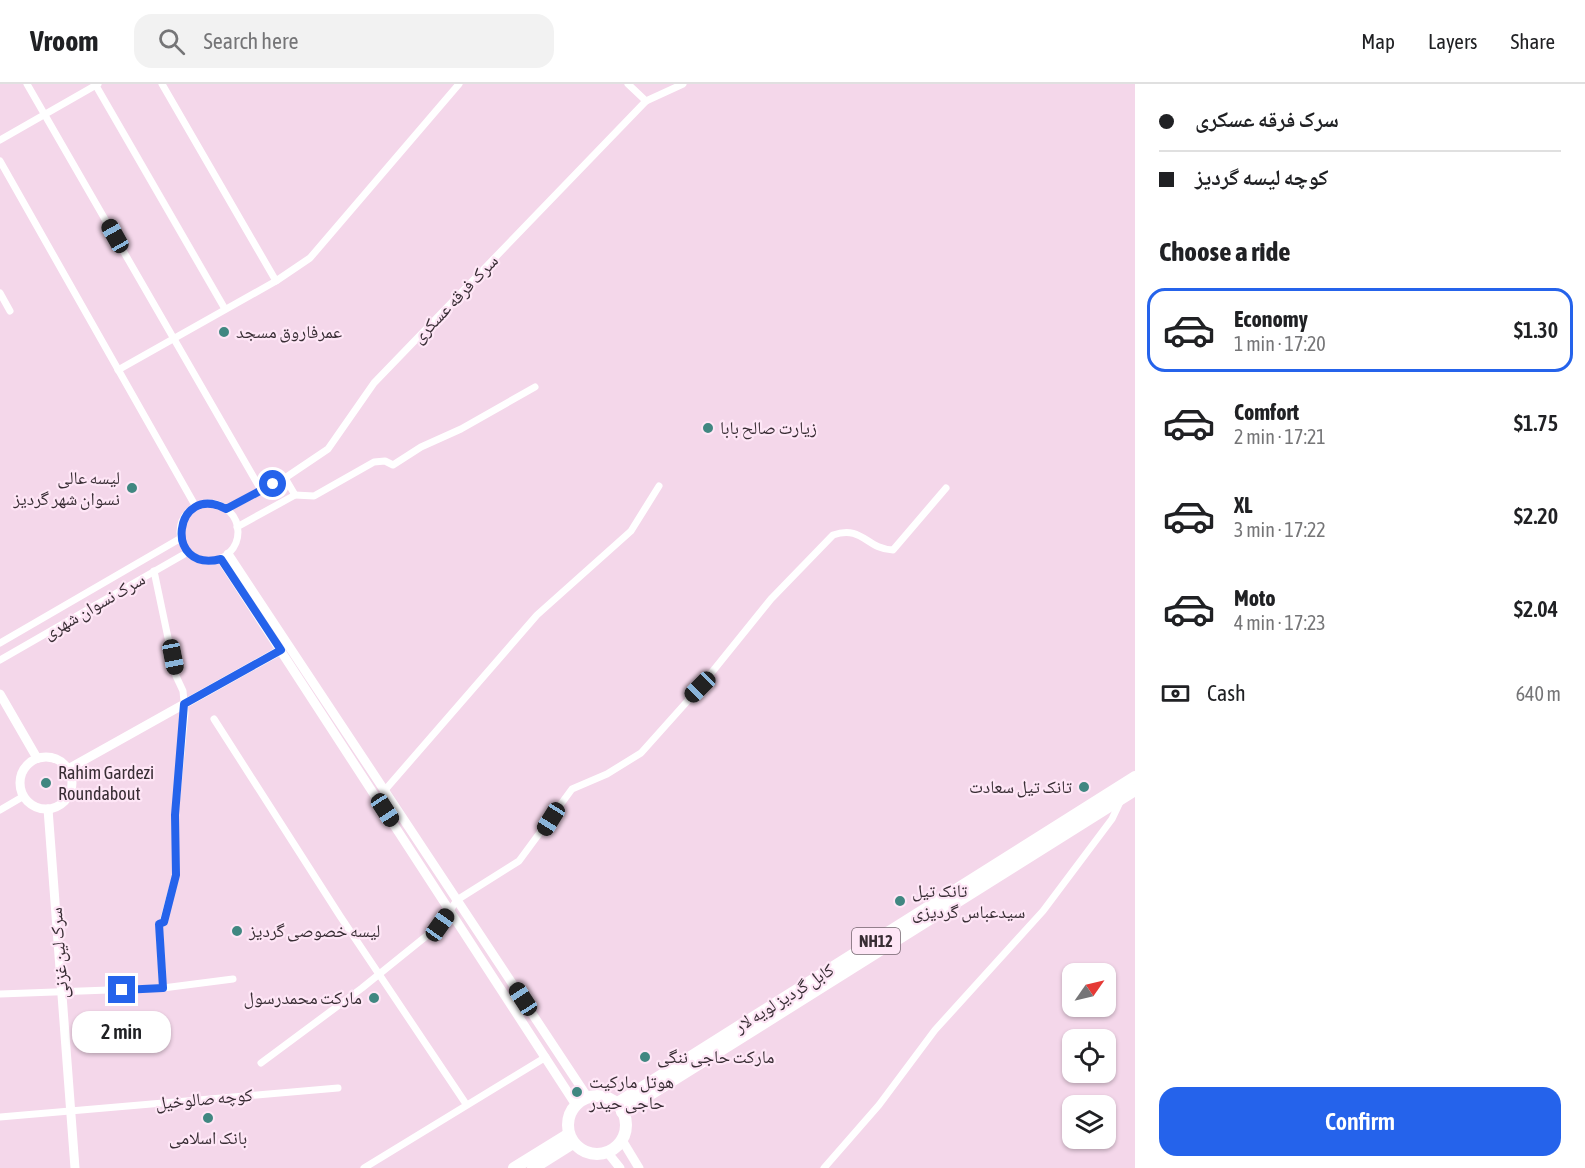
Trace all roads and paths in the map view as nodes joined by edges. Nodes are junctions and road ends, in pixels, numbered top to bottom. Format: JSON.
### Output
{"nodes":[{"id":1,"x":27,"y":84,"type":"edge"},
{"id":2,"x":162,"y":84,"type":"edge"},
{"id":3,"x":459,"y":84,"type":"edge"},
{"id":4,"x":628,"y":84,"type":"edge"},
{"id":5,"x":683,"y":84,"type":"edge"},
{"id":6,"x":96,"y":85,"type":"edge"},
{"id":7,"x":646,"y":101,"type":"junction"},
{"id":8,"x":46,"y":114,"type":"junction"},
{"id":9,"x":0,"y":140,"type":"edge"},
{"id":10,"x":0,"y":161,"type":"edge"},
{"id":11,"x":276,"y":281,"type":"junction"},
{"id":12,"x":0,"y":293,"type":"edge"},
{"id":13,"x":225,"y":309,"type":"junction"},
{"id":14,"x":10,"y":311,"type":"dead end"},
{"id":15,"x":173,"y":338,"type":"junction"},
{"id":16,"x":118,"y":370,"type":"junction"},
{"id":17,"x":535,"y":387,"type":"dead end"},
{"id":18,"x":285,"y":478,"type":"junction"},
{"id":19,"x":659,"y":486,"type":"dead end"},
{"id":20,"x":946,"y":488,"type":"dead end"},
{"id":21,"x":261,"y":490,"type":"junction"},
{"id":22,"x":295,"y":495,"type":"junction"},
{"id":23,"x":196,"y":507,"type":"junction"},
{"id":24,"x":226,"y":509,"type":"junction"},
{"id":25,"x":237,"y":526,"type":"junction"},
{"id":26,"x":181,"y":538,"type":"junction"},
{"id":27,"x":188,"y":552,"type":"junction"},
{"id":28,"x":225,"y":556,"type":"junction"},
{"id":29,"x":154,"y":571,"type":"junction"},
{"id":30,"x":0,"y":643,"type":"edge"},
{"id":31,"x":281,"y":650,"type":"junction"},
{"id":32,"x":0,"y":660,"type":"edge"},
{"id":33,"x":0,"y":694,"type":"edge"},
{"id":34,"x":184,"y":704,"type":"junction"},
{"id":35,"x":214,"y":719,"type":"dead end"},
{"id":36,"x":36,"y":758,"type":"junction"},
{"id":37,"x":68,"y":769,"type":"junction"},
{"id":38,"x":1135,"y":777,"type":"edge"},
{"id":39,"x":385,"y":790,"type":"junction"},
{"id":40,"x":1135,"y":790,"type":"edge"},
{"id":41,"x":24,"y":796,"type":"junction"},
{"id":42,"x":1122,"y":798,"type":"junction"},
{"id":43,"x":48,"y":809,"type":"junction"},
{"id":44,"x":0,"y":810,"type":"edge"},
{"id":45,"x":457,"y":900,"type":"junction"},
{"id":46,"x":450,"y":910,"type":"junction"},
{"id":47,"x":380,"y":974,"type":"junction"},
{"id":48,"x":233,"y":979,"type":"dead end"},
{"id":49,"x":163,"y":988,"type":"junction"},
{"id":50,"x":62,"y":991,"type":"junction"},
{"id":51,"x":0,"y":994,"type":"edge"},
{"id":52,"x":546,"y":1057,"type":"junction"},
{"id":53,"x":261,"y":1063,"type":"dead end"},
{"id":54,"x":338,"y":1088,"type":"dead end"},
{"id":55,"x":588,"y":1098,"type":"junction"},
{"id":56,"x":466,"y":1104,"type":"junction"},
{"id":57,"x":576,"y":1105,"type":"junction"},
{"id":58,"x":620,"y":1108,"type":"junction"},
{"id":59,"x":70,"y":1111,"type":"junction"},
{"id":60,"x":0,"y":1117,"type":"edge"},
{"id":61,"x":571,"y":1138,"type":"junction"},
{"id":62,"x":622,"y":1140,"type":"junction"},
{"id":63,"x":608,"y":1152,"type":"junction"},
{"id":64,"x":75,"y":1168,"type":"edge"},
{"id":65,"x":364,"y":1168,"type":"edge"},
{"id":66,"x":514,"y":1168,"type":"edge"},
{"id":67,"x":533,"y":1168,"type":"edge"},
{"id":68,"x":620,"y":1168,"type":"edge"},
{"id":69,"x":639,"y":1168,"type":"edge"},
{"id":70,"x":824,"y":1168,"type":"edge"}],
"edges":[{"from":1,"to":8,"type":"street"},
{"from":2,"to":11,"type":"street"},
{"from":3,"to":11,"type":"street"},
{"from":4,"to":7,"type":"street"},
{"from":5,"to":7,"type":"street","name":"سرک فرقه عسکری"},
{"from":6,"to":8,"type":"street"},
{"from":6,"to":13,"type":"street"},
{"from":7,"to":18,"type":"street","name":"سرک فرقه عسکری"},
{"from":8,"to":9,"type":"street"},
{"from":8,"to":15,"type":"street"},
{"from":10,"to":16,"type":"street"},
{"from":11,"to":13,"type":"street"},
{"from":12,"to":14,"type":"street"},
{"from":13,"to":15,"type":"street"},
{"from":15,"to":16,"type":"street"},
{"from":15,"to":21,"type":"street"},
{"from":16,"to":23,"type":"street"},
{"from":17,"to":22,"type":"street"},
{"from":18,"to":21,"type":"street","name":"سرک فرقه عسکری"},
{"from":18,"to":22,"type":"street"},
{"from":19,"to":39,"type":"street"},
{"from":20,"to":45,"type":"street"},
{"from":21,"to":24,"type":"street","name":"سرک فرقه عسکری"},
{"from":22,"to":25,"type":"street"},
{"from":23,"to":24,"type":"street"},
{"from":23,"to":26,"type":"street"},
{"from":24,"to":25,"type":"street"},
{"from":25,"to":28,"type":"street"},
{"from":26,"to":27,"type":"street"},
{"from":26,"to":30,"type":"street","name":"سرک نسوان شهری"},
{"from":27,"to":28,"type":"street"},
{"from":27,"to":29,"type":"street","name":"سرک نسوان شهری"},
{"from":28,"to":31,"type":"street"},
{"from":28,"to":39,"type":"street"},
{"from":29,"to":32,"type":"street","name":"سرک نسوان شهری"},
{"from":29,"to":34,"type":"street"},
{"from":31,"to":34,"type":"street"},
{"from":31,"to":46,"type":"street"},
{"from":33,"to":36,"type":"street"},
{"from":34,"to":37,"type":"street"},
{"from":34,"to":49,"type":"street"},
{"from":35,"to":47,"type":"street"},
{"from":36,"to":37,"type":"street"},
{"from":36,"to":41,"type":"street"},
{"from":37,"to":43,"type":"street"},
{"from":38,"to":58,"type":"highway","name":"کابل گردیز لویه لار","number":"NH12"},
{"from":39,"to":45,"type":"street"},
{"from":40,"to":42,"type":"highway","name":"کابل گردیز لویه لار","number":"NH12"},
{"from":41,"to":43,"type":"street"},
{"from":41,"to":44,"type":"street"},
{"from":42,"to":58,"type":"highway","name":"کابل گردیز لویه لار","number":"NH12"},
{"from":42,"to":70,"type":"street"},
{"from":43,"to":50,"type":"street","name":"سرک لین غزنی"},
{"from":45,"to":46,"type":"street"},
{"from":45,"to":55,"type":"street"},
{"from":46,"to":47,"type":"street"},
{"from":46,"to":52,"type":"street"},
{"from":47,"to":53,"type":"street"},
{"from":47,"to":56,"type":"street"},
{"from":48,"to":49,"type":"street"},
{"from":49,"to":50,"type":"street"},
{"from":50,"to":51,"type":"street"},
{"from":50,"to":59,"type":"street","name":"سرک لین غزنی"},
{"from":52,"to":56,"type":"street"},
{"from":52,"to":57,"type":"street"},
{"from":54,"to":59,"type":"street","name":"کوچه صالوخیل"},
{"from":55,"to":57,"type":"highway"},
{"from":55,"to":58,"type":"highway"},
{"from":56,"to":65,"type":"street"},
{"from":57,"to":61,"type":"highway"},
{"from":58,"to":62,"type":"highway"},
{"from":59,"to":60,"type":"street","name":"کوچه صالوخیل"},
{"from":59,"to":64,"type":"street","name":"سرک لین غزنی"},
{"from":61,"to":63,"type":"highway"},
{"from":61,"to":66,"type":"highway"},
{"from":61,"to":67,"type":"highway"},
{"from":62,"to":63,"type":"highway"},
{"from":62,"to":69,"type":"street"},
{"from":63,"to":68,"type":"street"}]}
